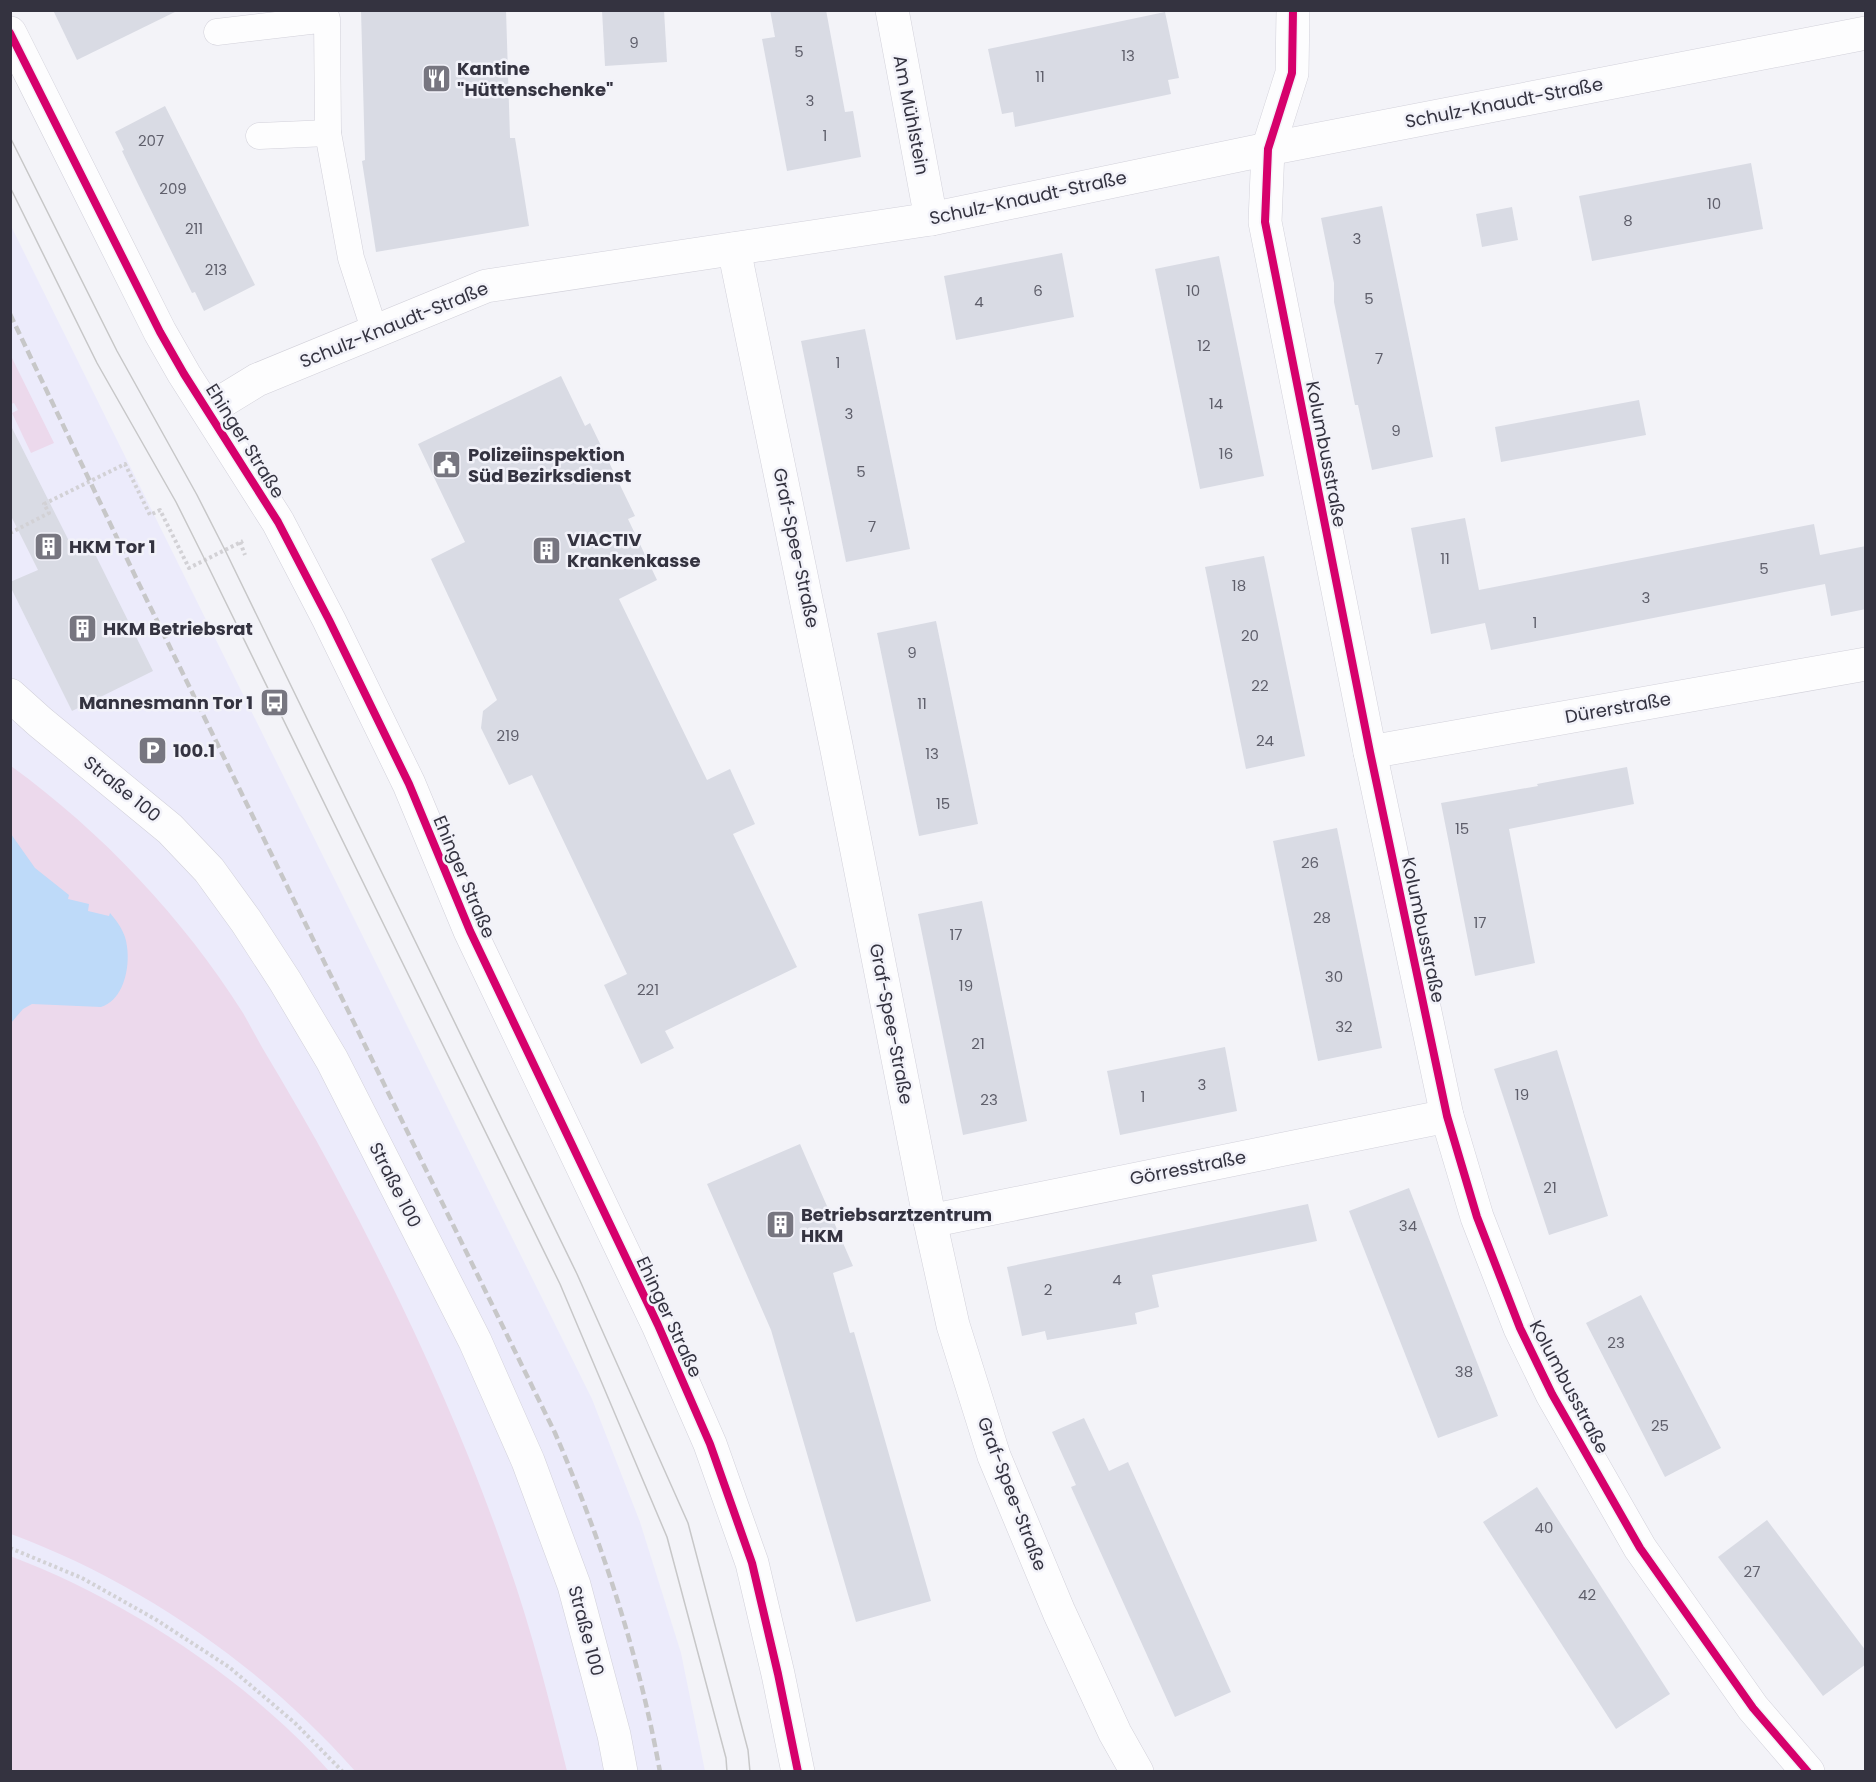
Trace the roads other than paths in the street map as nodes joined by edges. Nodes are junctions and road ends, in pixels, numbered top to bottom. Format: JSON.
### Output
{"nodes":[{"id":1,"x":892,"y":10,"type":"edge"},
{"id":2,"x":1293,"y":10,"type":"edge"},
{"id":3,"x":218,"y":32,"type":"dead end"},
{"id":4,"x":10,"y":33,"type":"edge"},
{"id":5,"x":1866,"y":33,"type":"edge"},
{"id":6,"x":328,"y":133,"type":"junction"},
{"id":7,"x":259,"y":136,"type":"dead end"},
{"id":8,"x":1268,"y":149,"type":"junction"},
{"id":9,"x":931,"y":219,"type":"junction"},
{"id":10,"x":734,"y":249,"type":"junction"},
{"id":11,"x":375,"y":332,"type":"junction"},
{"id":12,"x":208,"y":410,"type":"junction"},
{"id":13,"x":1866,"y":664,"type":"edge"},
{"id":14,"x":10,"y":695,"type":"edge"},
{"id":15,"x":1370,"y":752,"type":"junction"},
{"id":16,"x":1447,"y":1116,"type":"junction"},
{"id":17,"x":930,"y":1221,"type":"junction"},
{"id":18,"x":621,"y":1772,"type":"edge"},
{"id":19,"x":798,"y":1772,"type":"edge"},
{"id":20,"x":1137,"y":1772,"type":"edge"},
{"id":21,"x":1808,"y":1772,"type":"edge"}],
"edges":[{"from":1,"to":9,"type":"street","name":"Am Mühlstein"},
{"from":2,"to":8,"type":"street","name":"Kolumbusstraße"},
{"from":3,"to":6,"type":"lane"},
{"from":4,"to":12,"type":"street","name":"Ehinger Straße"},
{"from":5,"to":8,"type":"street","name":"Schulz-Knaudt-Straße"},
{"from":6,"to":7,"type":"lane"},
{"from":6,"to":11,"type":"lane"},
{"from":8,"to":9,"type":"street","name":"Schulz-Knaudt-Straße"},
{"from":8,"to":15,"type":"street","name":"Kolumbusstraße"},
{"from":9,"to":10,"type":"street","name":"Schulz-Knaudt-Straße"},
{"from":10,"to":11,"type":"street","name":"Schulz-Knaudt-Straße"},
{"from":10,"to":17,"type":"street","name":"Graf-Spee-Straße"},
{"from":11,"to":12,"type":"street","name":"Schulz-Knaudt-Straße"},
{"from":12,"to":19,"type":"street","name":"Ehinger Straße"},
{"from":13,"to":15,"type":"street","name":"Dürerstraße"},
{"from":14,"to":18,"type":"street","name":"Straße 100"},
{"from":15,"to":16,"type":"street","name":"Kolumbusstraße"},
{"from":16,"to":17,"type":"street","name":"Görresstraße"},
{"from":16,"to":21,"type":"street","name":"Kolumbusstraße"},
{"from":17,"to":20,"type":"street","name":"Graf-Spee-Straße"}]}
